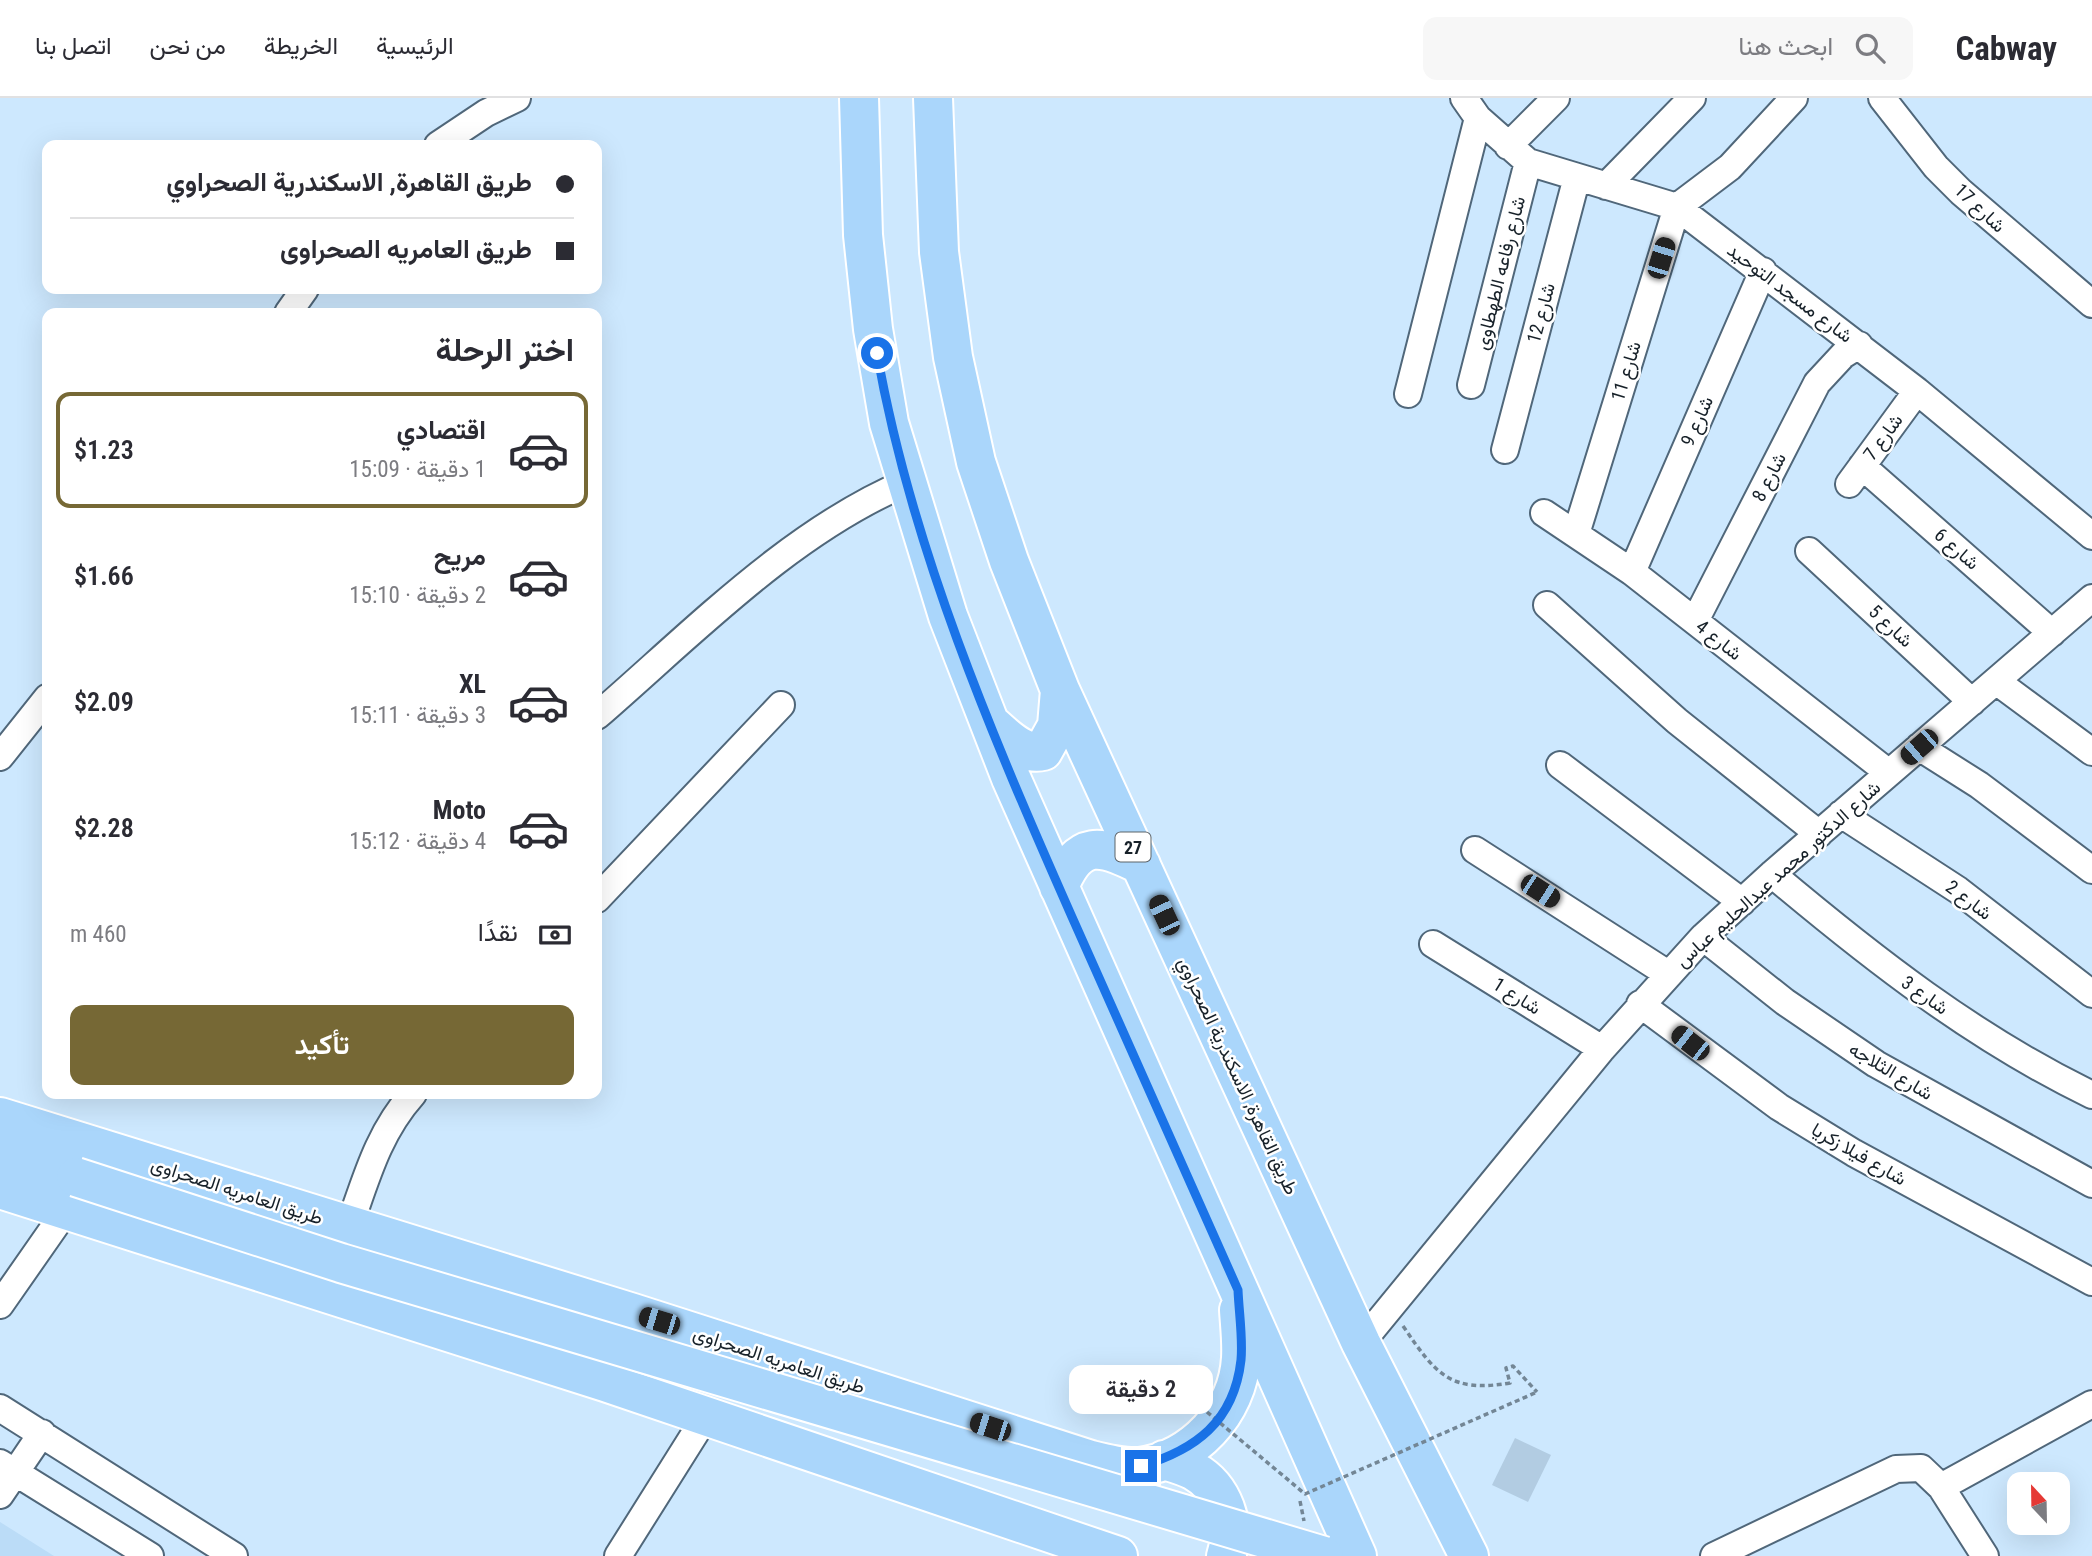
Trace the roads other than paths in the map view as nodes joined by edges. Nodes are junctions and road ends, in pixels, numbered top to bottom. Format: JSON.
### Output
{"nodes":[{"id":1,"x":517,"y":98,"type":"edge"},
{"id":2,"x":859,"y":98,"type":"edge"},
{"id":3,"x":933,"y":98,"type":"edge"},
{"id":4,"x":1556,"y":98,"type":"edge"},
{"id":5,"x":1692,"y":98,"type":"edge"},
{"id":6,"x":1794,"y":98,"type":"edge"},
{"id":7,"x":1882,"y":98,"type":"edge"},
{"id":8,"x":1471,"y":108,"type":"edge"},
{"id":9,"x":446,"y":140,"type":"edge"},
{"id":10,"x":1518,"y":154,"type":"junction"},
{"id":11,"x":1577,"y":177,"type":"junction"},
{"id":12,"x":1606,"y":186,"type":"junction"},
{"id":13,"x":1676,"y":207,"type":"junction"},
{"id":14,"x":1763,"y":271,"type":"junction"},
{"id":15,"x":2092,"y":304,"type":"edge"},
{"id":16,"x":1859,"y":345,"type":"junction"},
{"id":17,"x":1471,"y":385,"type":"dead end"},
{"id":18,"x":1917,"y":391,"type":"junction"},
{"id":19,"x":1408,"y":394,"type":"dead end"},
{"id":20,"x":1505,"y":450,"type":"dead end"},
{"id":21,"x":1856,"y":475,"type":"joint"},
{"id":22,"x":908,"y":482,"type":"junction"},
{"id":23,"x":1544,"y":513,"type":"dead end"},
{"id":24,"x":1576,"y":534,"type":"junction"},
{"id":25,"x":2092,"y":536,"type":"edge"},
{"id":26,"x":1809,"y":551,"type":"dead end"},
{"id":27,"x":1632,"y":572,"type":"junction"},
{"id":28,"x":2092,"y":599,"type":"edge"},
{"id":29,"x":1547,"y":605,"type":"dead end"},
{"id":30,"x":1695,"y":621,"type":"junction"},
{"id":31,"x":2052,"y":633,"type":"junction"},
{"id":32,"x":1996,"y":681,"type":"junction"},
{"id":33,"x":1060,"y":690,"type":"junction"},
{"id":34,"x":1972,"y":702,"type":"junction"},
{"id":35,"x":42,"y":704,"type":"edge"},
{"id":36,"x":781,"y":705,"type":"dead end"},
{"id":37,"x":602,"y":712,"type":"edge"},
{"id":38,"x":991,"y":724,"type":"junction"},
{"id":39,"x":1919,"y":747,"type":"junction"},
{"id":40,"x":2092,"y":752,"type":"edge"},
{"id":41,"x":0,"y":757,"type":"edge"},
{"id":42,"x":1560,"y":765,"type":"dead end"},
{"id":43,"x":1889,"y":773,"type":"junction"},
{"id":44,"x":1841,"y":814,"type":"junction"},
{"id":45,"x":1819,"y":834,"type":"junction"},
{"id":46,"x":1475,"y":850,"type":"dead end"},
{"id":47,"x":1141,"y":865,"type":"junction"},
{"id":48,"x":2092,"y":870,"type":"edge"},
{"id":49,"x":1772,"y":874,"type":"junction"},
{"id":50,"x":1059,"y":887,"type":"junction"},
{"id":51,"x":602,"y":894,"type":"edge"},
{"id":52,"x":1742,"y":902,"type":"junction"},
{"id":53,"x":1703,"y":937,"type":"junction"},
{"id":54,"x":1433,"y":944,"type":"dead end"},
{"id":55,"x":1668,"y":974,"type":"junction"},
{"id":56,"x":2092,"y":994,"type":"edge"},
{"id":57,"x":1640,"y":1004,"type":"junction"},
{"id":58,"x":1602,"y":1049,"type":"junction"},
{"id":59,"x":2092,"y":1095,"type":"edge"},
{"id":60,"x":408,"y":1099,"type":"edge"},
{"id":61,"x":0,"y":1117,"type":"edge"},
{"id":62,"x":0,"y":1150,"type":"edge"},
{"id":63,"x":2092,"y":1184,"type":"edge"},
{"id":64,"x":0,"y":1189,"type":"edge"},
{"id":65,"x":71,"y":1193,"type":"junction"},
{"id":66,"x":349,"y":1227,"type":"junction"},
{"id":67,"x":2092,"y":1282,"type":"edge"},
{"id":68,"x":1238,"y":1290,"type":"junction"},
{"id":69,"x":0,"y":1305,"type":"edge"},
{"id":70,"x":1360,"y":1343,"type":"junction"},
{"id":71,"x":2092,"y":1404,"type":"edge"},
{"id":72,"x":0,"y":1408,"type":"edge"},
{"id":73,"x":706,"y":1416,"type":"junction"},
{"id":74,"x":42,"y":1433,"type":"junction"},
{"id":75,"x":1164,"y":1460,"type":"junction"},
{"id":76,"x":8,"y":1468,"type":"edge"},
{"id":77,"x":1941,"y":1487,"type":"junction"},
{"id":78,"x":0,"y":1495,"type":"edge"},
{"id":79,"x":150,"y":1556,"type":"edge"},
{"id":80,"x":234,"y":1556,"type":"edge"},
{"id":81,"x":618,"y":1556,"type":"edge"},
{"id":82,"x":1118,"y":1556,"type":"edge"},
{"id":83,"x":1226,"y":1556,"type":"edge"},
{"id":84,"x":1324,"y":1556,"type":"edge"},
{"id":85,"x":1357,"y":1556,"type":"edge"},
{"id":86,"x":1469,"y":1556,"type":"edge"},
{"id":87,"x":1714,"y":1556,"type":"edge"},
{"id":88,"x":1985,"y":1556,"type":"edge"}],
"edges":[{"from":1,"to":9,"type":"street"},
{"from":2,"to":22,"type":"highway","number":"27"},
{"from":3,"to":33,"type":"highway","name":"طريق القاهرة, الاسكندرية الصحراوي","number":"27"},
{"from":4,"to":10,"type":"street"},
{"from":5,"to":12,"type":"street"},
{"from":6,"to":13,"type":"street"},
{"from":7,"to":15,"type":"street","name":"شارع 17"},
{"from":8,"to":10,"type":"street","name":"شارع مسجد التوحيد"},
{"from":8,"to":19,"type":"street"},
{"from":10,"to":11,"type":"street","name":"شارع مسجد التوحيد"},
{"from":10,"to":17,"type":"street","name":"شارع رفاعه الطهطاوى"},
{"from":11,"to":12,"type":"street","name":"شارع مسجد التوحيد"},
{"from":11,"to":20,"type":"street","name":"شارع 12"},
{"from":12,"to":13,"type":"street","name":"شارع مسجد التوحيد"},
{"from":13,"to":14,"type":"street","name":"شارع مسجد التوحيد"},
{"from":13,"to":24,"type":"street","name":"شارع 11"},
{"from":14,"to":16,"type":"street","name":"شارع مسجد التوحيد"},
{"from":14,"to":27,"type":"street","name":"شارع 9"},
{"from":16,"to":18,"type":"street","name":"شارع مسجد التوحيد"},
{"from":16,"to":30,"type":"street","name":"شارع 8"},
{"from":18,"to":21,"type":"street","name":"شارع 7"},
{"from":18,"to":25,"type":"street","name":"شارع مسجد التوحيد"},
{"from":21,"to":31,"type":"street","name":"شارع 6"},
{"from":22,"to":37,"type":"street"},
{"from":22,"to":38,"type":"highway","number":"27"},
{"from":23,"to":24,"type":"street","name":"شارع 4"},
{"from":24,"to":27,"type":"street","name":"شارع 4"},
{"from":26,"to":34,"type":"street","name":"شارع 5"},
{"from":27,"to":30,"type":"street","name":"شارع 4"},
{"from":28,"to":31,"type":"street","name":"شارع الدكتور محمد عبدالحليم عباس"},
{"from":29,"to":45,"type":"street"},
{"from":30,"to":43,"type":"street","name":"شارع 4"},
{"from":31,"to":32,"type":"street","name":"شارع الدكتور محمد عبدالحليم عباس"},
{"from":32,"to":34,"type":"street","name":"شارع الدكتور محمد عبدالحليم عباس"},
{"from":32,"to":40,"type":"street"},
{"from":33,"to":38,"type":"highway","number":"27"},
{"from":33,"to":47,"type":"highway","name":"طريق القاهرة, الاسكندرية الصحراوي","number":"27"},
{"from":34,"to":39,"type":"street","name":"شارع الدكتور محمد عبدالحليم عباس"},
{"from":35,"to":41,"type":"street"},
{"from":36,"to":51,"type":"street"},
{"from":38,"to":50,"type":"highway","number":"27"},
{"from":39,"to":43,"type":"street","name":"شارع الدكتور محمد عبدالحليم عباس"},
{"from":39,"to":48,"type":"street"},
{"from":42,"to":52,"type":"street"},
{"from":43,"to":44,"type":"street","name":"شارع الدكتور محمد عبدالحليم عباس"},
{"from":44,"to":45,"type":"street","name":"شارع الدكتور محمد عبدالحليم عباس"},
{"from":44,"to":56,"type":"street","name":"شارع 2"},
{"from":45,"to":49,"type":"street","name":"شارع الدكتور محمد عبدالحليم عباس"},
{"from":46,"to":55,"type":"street"},
{"from":47,"to":50,"type":"highway","number":"27"},
{"from":47,"to":70,"type":"highway","name":"طريق القاهرة, الاسكندرية الصحراوي","number":"27"},
{"from":49,"to":52,"type":"street","name":"شارع الدكتور محمد عبدالحليم عباس"},
{"from":49,"to":59,"type":"street","name":"شارع 3"},
{"from":50,"to":68,"type":"highway","number":"27"},
{"from":52,"to":53,"type":"street","name":"شارع الدكتور محمد عبدالحليم عباس"},
{"from":53,"to":55,"type":"street","name":"شارع الدكتور محمد عبدالحليم عباس"},
{"from":53,"to":63,"type":"street","name":"شارع الثلاجه"},
{"from":54,"to":58,"type":"street","name":"شارع 1"},
{"from":55,"to":57,"type":"street","name":"شارع الدكتور محمد عبدالحليم عباس"},
{"from":57,"to":58,"type":"street","name":"شارع الدكتور محمد عبدالحليم عباس"},
{"from":57,"to":67,"type":"street","name":"شارع فيلا زكريا"},
{"from":58,"to":70,"type":"street","name":"شارع الدكتور محمد عبدالحليم عباس"},
{"from":60,"to":66,"type":"street"},
{"from":61,"to":66,"type":"highway","name":"طريق العامريه الصحراوى"},
{"from":62,"to":65,"type":"highway"},
{"from":64,"to":65,"type":"highway"},
{"from":65,"to":69,"type":"street"},
{"from":65,"to":73,"type":"highway"},
{"from":65,"to":84,"type":"highway","bridge":true},
{"from":66,"to":75,"type":"highway","name":"طريق العامريه الصحراوى"},
{"from":68,"to":75,"type":"highway","name":"طريق العامريه الصحراوى"},
{"from":68,"to":85,"type":"highway","number":"27"},
{"from":70,"to":86,"type":"highway","name":"طريق القاهرة, الاسكندرية الصحراوي","number":"27"},
{"from":71,"to":77,"type":"street"},
{"from":72,"to":74,"type":"street"},
{"from":73,"to":81,"type":"street"},
{"from":73,"to":82,"type":"highway"},
{"from":74,"to":76,"type":"street"},
{"from":74,"to":80,"type":"street"},
{"from":75,"to":83,"type":"highway"},
{"from":76,"to":78,"type":"street"},
{"from":76,"to":79,"type":"street"},
{"from":77,"to":87,"type":"street"},
{"from":77,"to":88,"type":"street"}]}
